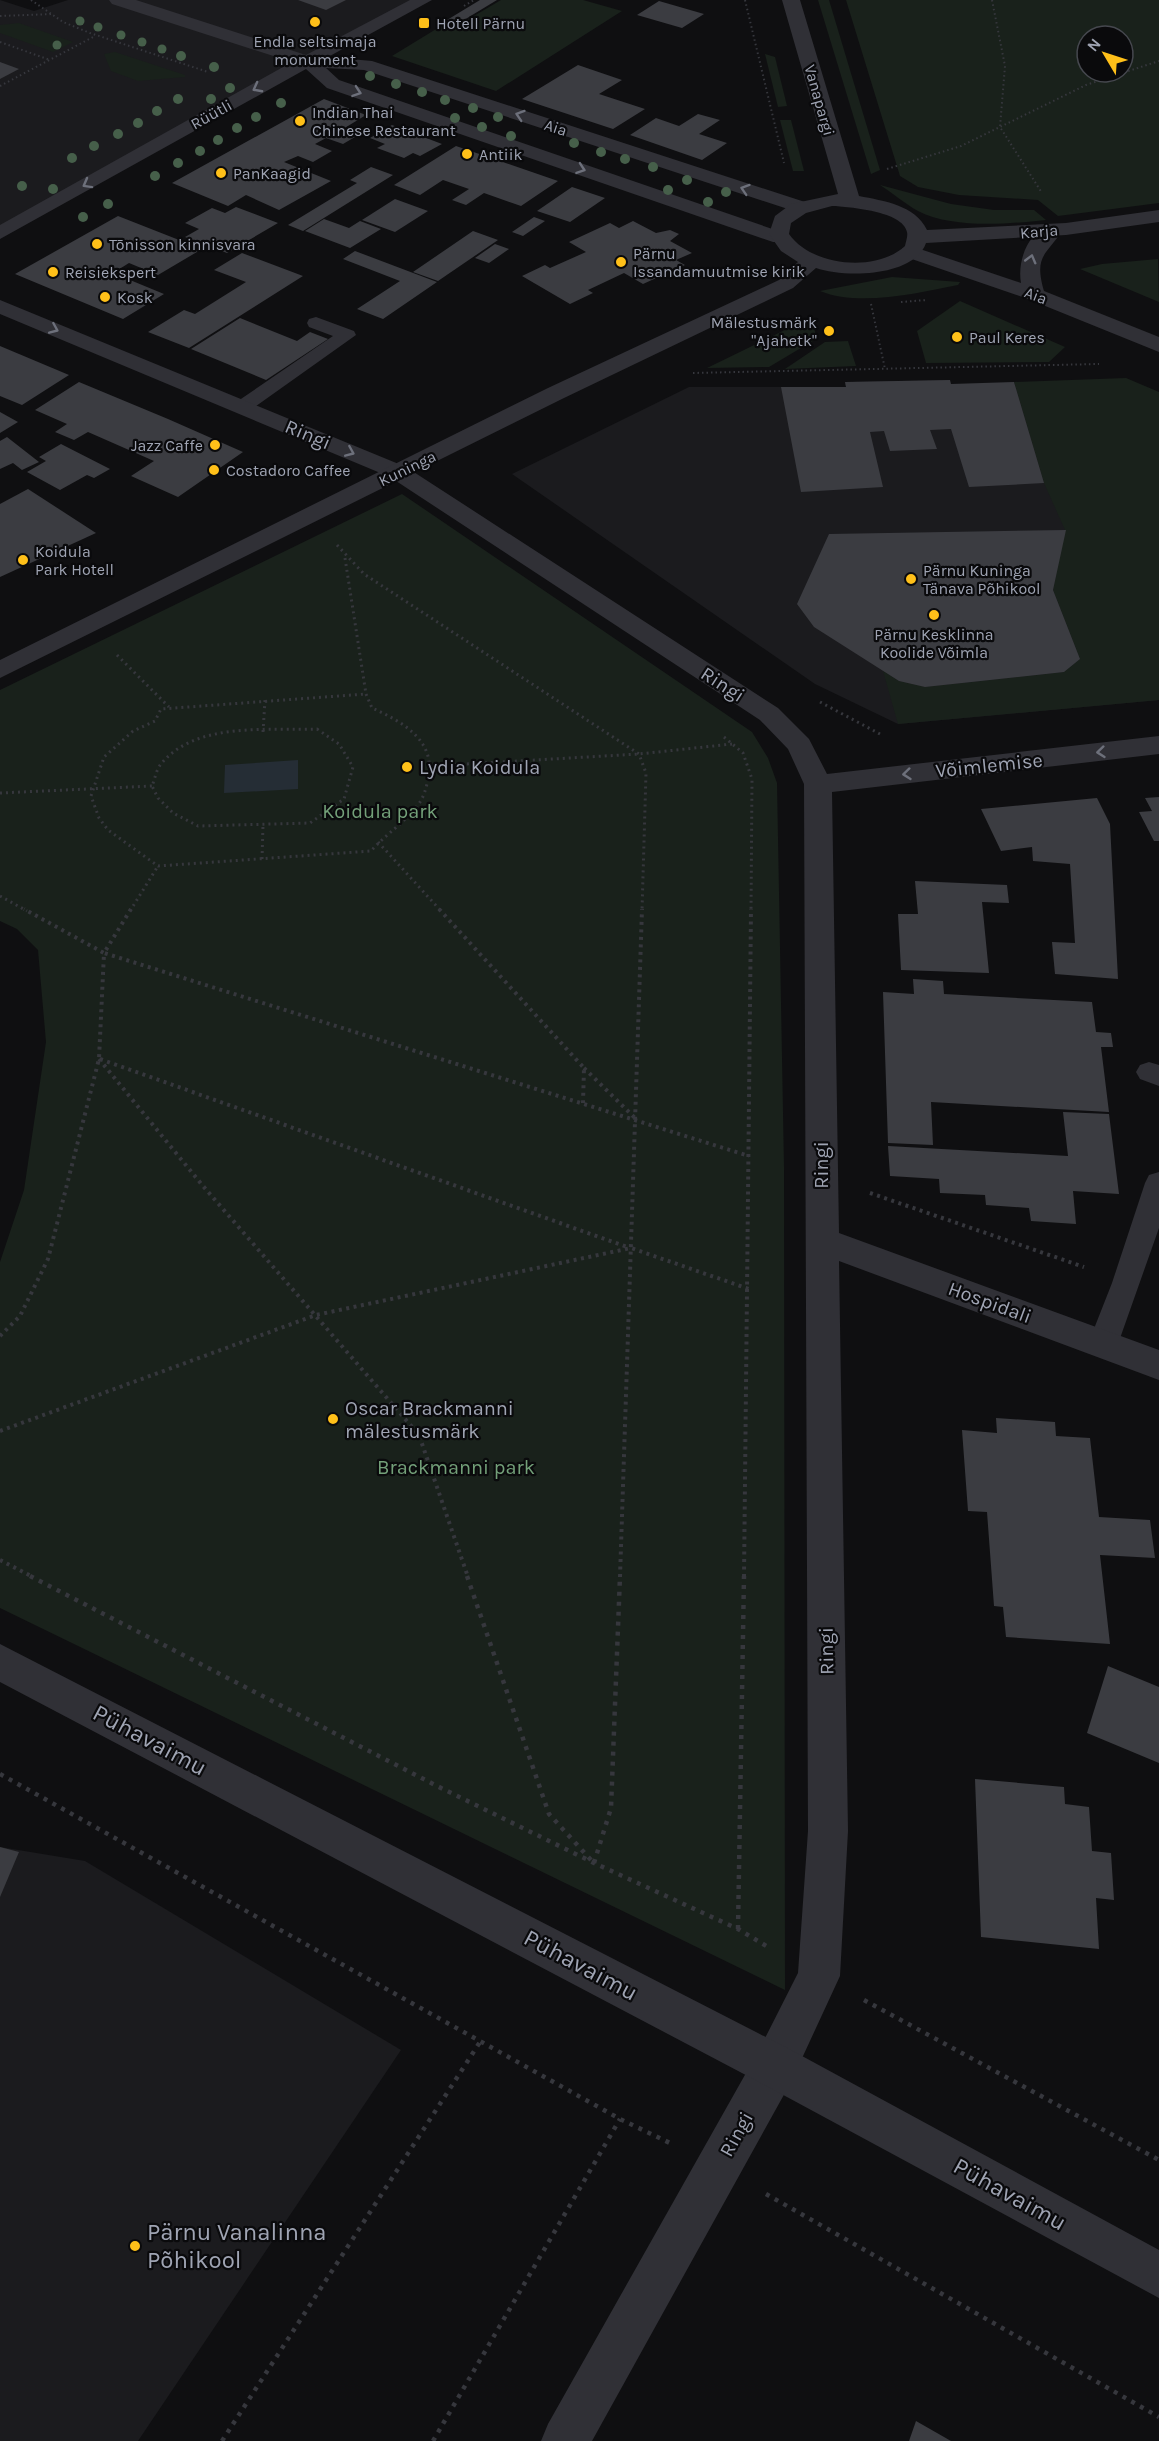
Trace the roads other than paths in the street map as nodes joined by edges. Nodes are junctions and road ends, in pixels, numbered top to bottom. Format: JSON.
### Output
{"nodes":[{"id":1,"x":118,"y":0,"type":"edge"},
{"id":2,"x":423,"y":0,"type":"edge"},
{"id":3,"x":791,"y":0,"type":"edge"},
{"id":4,"x":308,"y":61,"type":"junction"},
{"id":5,"x":850,"y":200,"type":"junction"},
{"id":6,"x":801,"y":207,"type":"junction"},
{"id":7,"x":1159,"y":216,"type":"edge"},
{"id":8,"x":1053,"y":230,"type":"junction"},
{"id":9,"x":0,"y":232,"type":"edge"},
{"id":10,"x":780,"y":238,"type":"junction"},
{"id":11,"x":914,"y":245,"type":"junction"},
{"id":12,"x":811,"y":262,"type":"junction"},
{"id":13,"x":1035,"y":295,"type":"junction"},
{"id":14,"x":0,"y":306,"type":"edge"},
{"id":15,"x":316,"y":323,"type":"dead end"},
{"id":16,"x":1159,"y":345,"type":"edge"},
{"id":17,"x":242,"y":407,"type":"junction"},
{"id":18,"x":398,"y":472,"type":"junction"},
{"id":19,"x":0,"y":670,"type":"edge"},
{"id":20,"x":1159,"y":746,"type":"edge"},
{"id":21,"x":818,"y":784,"type":"junction"},
{"id":22,"x":1159,"y":1183,"type":"edge"},
{"id":23,"x":821,"y":1239,"type":"junction"},
{"id":24,"x":1102,"y":1344,"type":"junction"},
{"id":25,"x":1159,"y":1365,"type":"edge"},
{"id":26,"x":0,"y":1662,"type":"edge"},
{"id":27,"x":774,"y":2066,"type":"junction"},
{"id":28,"x":1159,"y":2275,"type":"edge"},
{"id":29,"x":565,"y":2441,"type":"edge"}],
"edges":[{"from":1,"to":4,"type":"street","name":"Aia"},
{"from":2,"to":4,"type":"street","name":"Rüütli"},
{"from":3,"to":5,"type":"street","name":"Vanapargi"},
{"from":6,"to":4,"type":"street","name":"Aia","one_way":true},
{"from":4,"to":9,"type":"street","name":"Rüütli","one_way":true},
{"from":4,"to":10,"type":"street","name":"Aia","one_way":true},
{"from":5,"to":6,"type":"street"},
{"from":5,"to":11,"type":"street"},
{"from":6,"to":10,"type":"street"},
{"from":7,"to":8,"type":"street","name":"Karja"},
{"from":8,"to":11,"type":"street","name":"Karja"},
{"from":13,"to":8,"type":"street","one_way":true},
{"from":10,"to":12,"type":"street"},
{"from":11,"to":12,"type":"street"},
{"from":11,"to":13,"type":"street","name":"Aia"},
{"from":12,"to":18,"type":"street","name":"Kuninga"},
{"from":13,"to":16,"type":"street","name":"Aia"},
{"from":14,"to":17,"type":"street","name":"Ringi","one_way":true},
{"from":15,"to":17,"type":"lane"},
{"from":17,"to":18,"type":"street","name":"Ringi","one_way":true},
{"from":18,"to":19,"type":"street","name":"Kuninga"},
{"from":18,"to":21,"type":"street","name":"Ringi"},
{"from":20,"to":21,"type":"street","name":"Võimlemise","one_way":true},
{"from":21,"to":23,"type":"street","name":"Ringi"},
{"from":22,"to":24,"type":"lane"},
{"from":23,"to":24,"type":"street","name":"Hospidali"},
{"from":23,"to":27,"type":"street","name":"Ringi"},
{"from":24,"to":25,"type":"street","name":"Hospidali"},
{"from":26,"to":27,"type":"street","name":"Pühavaimu"},
{"from":27,"to":28,"type":"street","name":"Pühavaimu"},
{"from":27,"to":29,"type":"street","name":"Ringi"}]}
